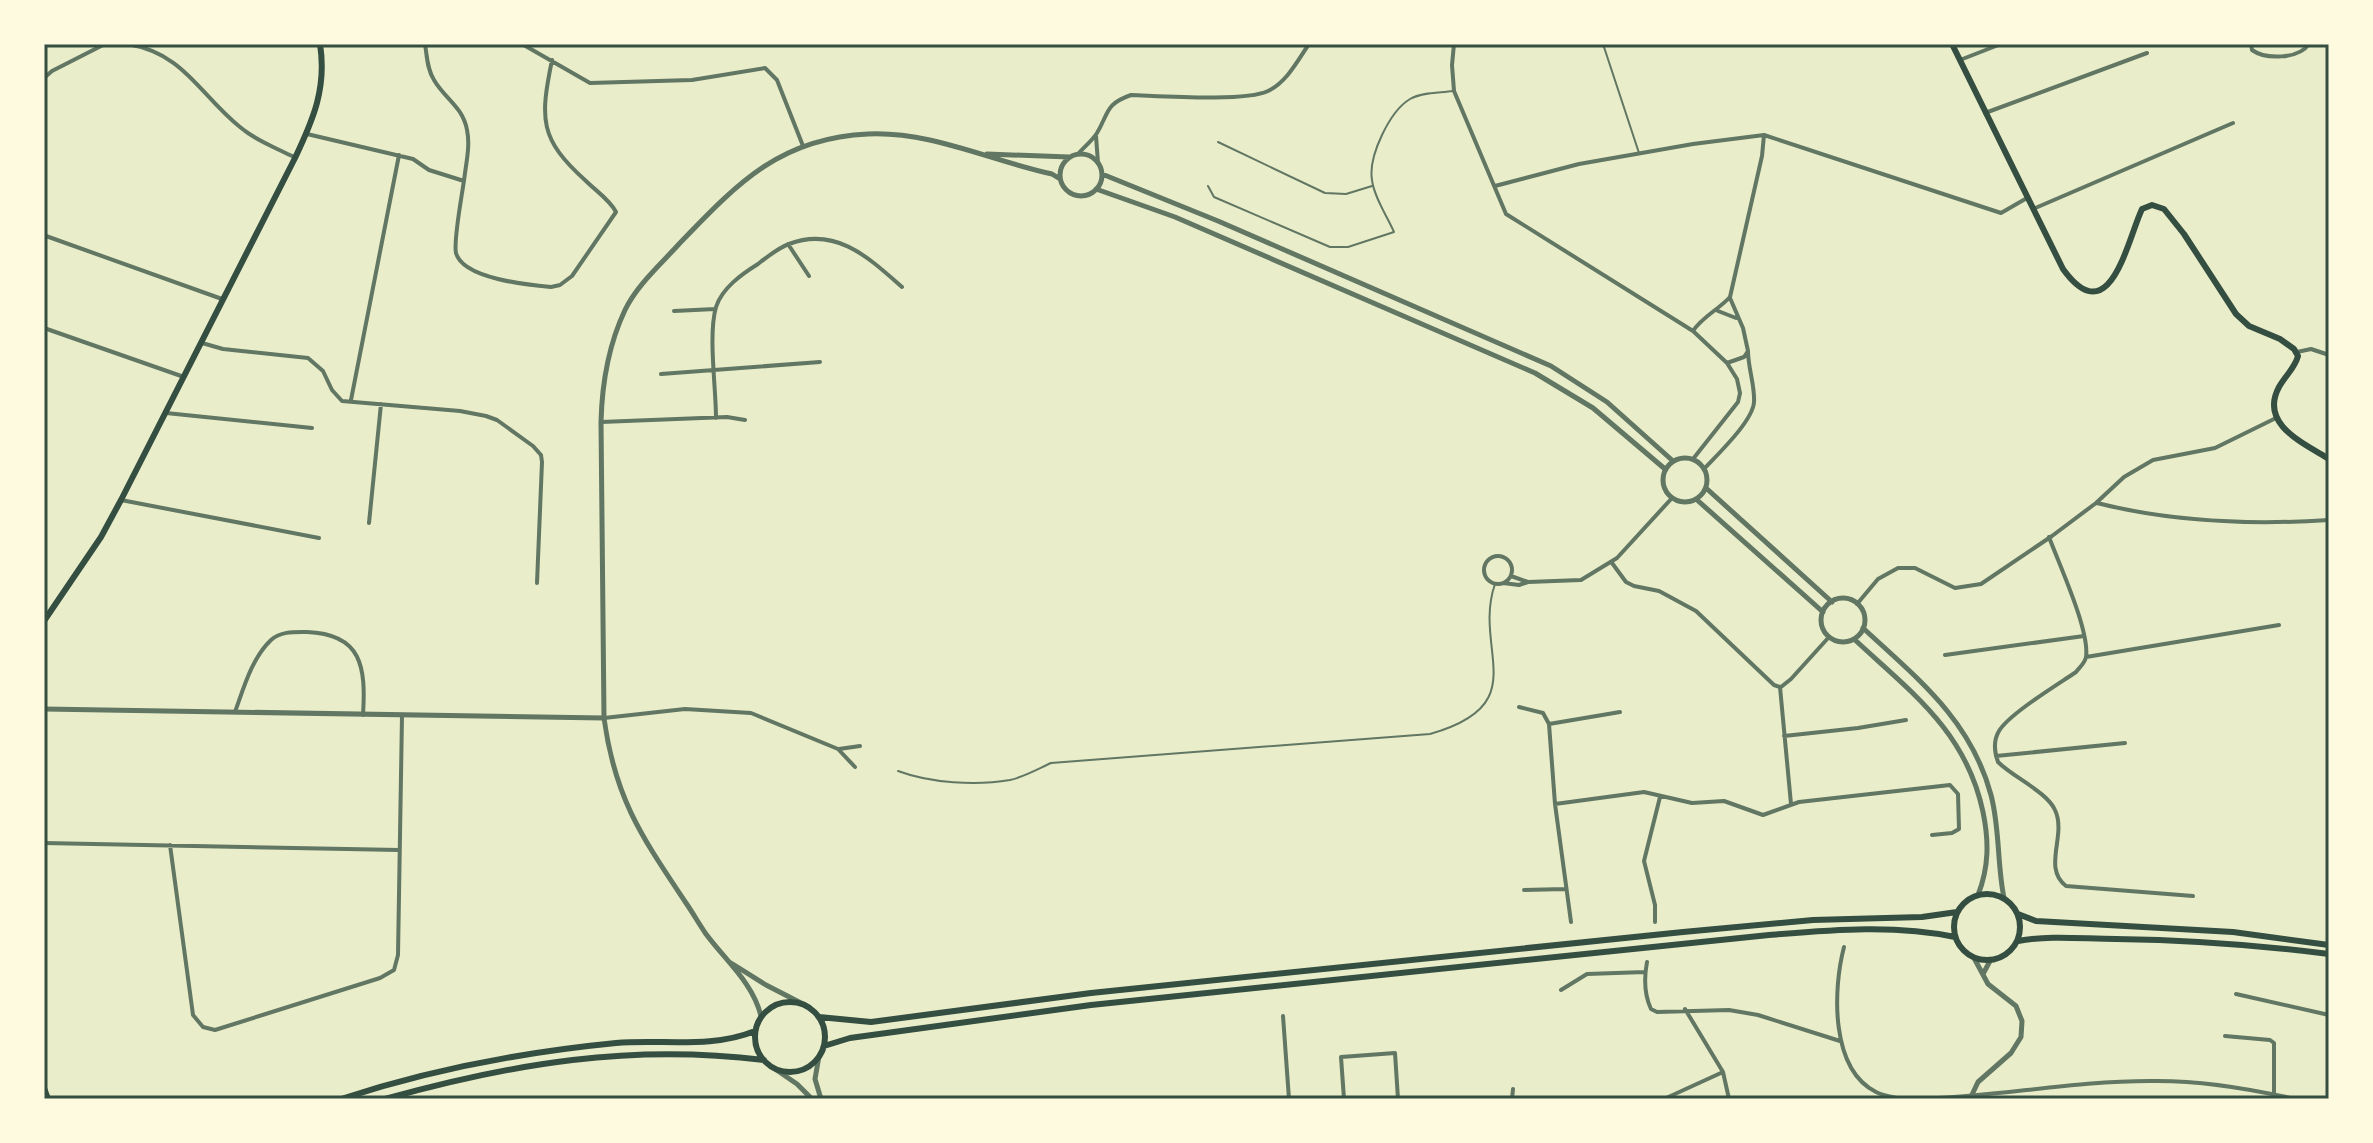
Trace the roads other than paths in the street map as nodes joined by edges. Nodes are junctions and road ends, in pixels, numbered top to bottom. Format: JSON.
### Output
{"nodes":[{"id":1,"x":105,"y":44,"type":"edge"},
{"id":2,"x":127,"y":44,"type":"edge"},
{"id":3,"x":320,"y":44,"type":"edge"},
{"id":4,"x":425,"y":44,"type":"edge"},
{"id":5,"x":522,"y":44,"type":"edge"},
{"id":6,"x":1309,"y":44,"type":"edge"},
{"id":7,"x":1454,"y":44,"type":"edge"},
{"id":8,"x":1603,"y":44,"type":"edge"},
{"id":9,"x":1952,"y":44,"type":"edge"},
{"id":10,"x":2001,"y":44,"type":"edge"},
{"id":11,"x":2251,"y":44,"type":"edge"},
{"id":12,"x":2309,"y":44,"type":"edge"},
{"id":13,"x":2147,"y":53,"type":"dead end"},
{"id":14,"x":552,"y":60,"type":"junction"},
{"id":15,"x":1960,"y":60,"type":"junction"},
{"id":16,"x":44,"y":78,"type":"edge"},
{"id":17,"x":1454,"y":91,"type":"junction"},
{"id":18,"x":1985,"y":113,"type":"junction"},
{"id":19,"x":2233,"y":123,"type":"dead end"},
{"id":20,"x":307,"y":134,"type":"junction"},
{"id":21,"x":1097,"y":134,"type":"junction"},
{"id":22,"x":1764,"y":135,"type":"junction"},
{"id":23,"x":1218,"y":142,"type":"dead end"},
{"id":24,"x":803,"y":146,"type":"junction"},
{"id":25,"x":978,"y":153,"type":"junction"},
{"id":26,"x":1078,"y":154,"type":"junction"},
{"id":27,"x":1639,"y":154,"type":"junction"},
{"id":28,"x":399,"y":155,"type":"junction"},
{"id":29,"x":1069,"y":157,"type":"junction"},
{"id":30,"x":295,"y":158,"type":"junction"},
{"id":31,"x":1098,"y":163,"type":"junction"},
{"id":32,"x":1102,"y":174,"type":"junction"},
{"id":33,"x":1060,"y":179,"type":"junction"},
{"id":34,"x":465,"y":181,"type":"junction"},
{"id":35,"x":1373,"y":185,"type":"junction"},
{"id":36,"x":1208,"y":186,"type":"dead end"},
{"id":37,"x":1494,"y":186,"type":"junction"},
{"id":38,"x":1096,"y":189,"type":"junction"},
{"id":39,"x":2027,"y":198,"type":"junction"},
{"id":40,"x":2033,"y":209,"type":"junction"},
{"id":41,"x":46,"y":236,"type":"edge"},
{"id":42,"x":788,"y":244,"type":"junction"},
{"id":43,"x":809,"y":276,"type":"dead end"},
{"id":44,"x":902,"y":287,"type":"dead end"},
{"id":45,"x":1730,"y":297,"type":"junction"},
{"id":46,"x":225,"y":300,"type":"junction"},
{"id":47,"x":715,"y":309,"type":"junction"},
{"id":48,"x":674,"y":311,"type":"dead end"},
{"id":49,"x":1717,"y":311,"type":"junction"},
{"id":50,"x":1738,"y":319,"type":"junction"},
{"id":51,"x":44,"y":328,"type":"edge"},
{"id":52,"x":1693,"y":331,"type":"junction"},
{"id":53,"x":202,"y":343,"type":"junction"},
{"id":54,"x":1748,"y":351,"type":"junction"},
{"id":55,"x":2296,"y":352,"type":"junction"},
{"id":56,"x":2329,"y":355,"type":"edge"},
{"id":57,"x":820,"y":362,"type":"dead end"},
{"id":58,"x":1727,"y":363,"type":"junction"},
{"id":59,"x":715,"y":370,"type":"junction"},
{"id":60,"x":661,"y":374,"type":"dead end"},
{"id":61,"x":184,"y":377,"type":"junction"},
{"id":62,"x":351,"y":401,"type":"junction"},
{"id":63,"x":381,"y":404,"type":"junction"},
{"id":64,"x":166,"y":413,"type":"junction"},
{"id":65,"x":716,"y":418,"type":"junction"},
{"id":66,"x":2276,"y":418,"type":"junction"},
{"id":67,"x":745,"y":420,"type":"dead end"},
{"id":68,"x":601,"y":422,"type":"junction"},
{"id":69,"x":312,"y":428,"type":"dead end"},
{"id":70,"x":1693,"y":459,"type":"junction"},
{"id":71,"x":2329,"y":459,"type":"edge"},
{"id":72,"x":1673,"y":461,"type":"junction"},
{"id":73,"x":1665,"y":469,"type":"junction"},
{"id":74,"x":1704,"y":469,"type":"junction"},
{"id":75,"x":1706,"y":488,"type":"junction"},
{"id":76,"x":1672,"y":498,"type":"junction"},
{"id":77,"x":1696,"y":499,"type":"junction"},
{"id":78,"x":121,"y":500,"type":"junction"},
{"id":79,"x":2096,"y":503,"type":"junction"},
{"id":80,"x":2329,"y":520,"type":"edge"},
{"id":81,"x":369,"y":523,"type":"dead end"},
{"id":82,"x":2049,"y":537,"type":"junction"},
{"id":83,"x":319,"y":538,"type":"dead end"},
{"id":84,"x":1612,"y":563,"type":"junction"},
{"id":85,"x":1510,"y":576,"type":"junction"},
{"id":86,"x":1528,"y":582,"type":"junction"},
{"id":87,"x":537,"y":583,"type":"dead end"},
{"id":88,"x":1503,"y":583,"type":"junction"},
{"id":89,"x":1495,"y":584,"type":"junction"},
{"id":90,"x":1832,"y":602,"type":"junction"},
{"id":91,"x":1857,"y":604,"type":"junction"},
{"id":92,"x":1823,"y":612,"type":"junction"},
{"id":93,"x":44,"y":621,"type":"edge"},
{"id":94,"x":2279,"y":625,"type":"dead end"},
{"id":95,"x":1863,"y":628,"type":"junction"},
{"id":96,"x":2084,"y":636,"type":"junction"},
{"id":97,"x":1829,"y":637,"type":"junction"},
{"id":98,"x":1854,"y":639,"type":"junction"},
{"id":99,"x":1945,"y":655,"type":"dead end"},
{"id":100,"x":2086,"y":657,"type":"junction"},
{"id":101,"x":1780,"y":687,"type":"junction"},
{"id":102,"x":1519,"y":707,"type":"dead end"},
{"id":103,"x":44,"y":709,"type":"edge"},
{"id":104,"x":235,"y":712,"type":"junction"},
{"id":105,"x":1620,"y":712,"type":"dead end"},
{"id":106,"x":363,"y":715,"type":"junction"},
{"id":107,"x":402,"y":716,"type":"junction"},
{"id":108,"x":604,"y":718,"type":"junction"},
{"id":109,"x":1906,"y":720,"type":"dead end"},
{"id":110,"x":1549,"y":724,"type":"junction"},
{"id":111,"x":1784,"y":736,"type":"junction"},
{"id":112,"x":2125,"y":743,"type":"dead end"},
{"id":113,"x":860,"y":746,"type":"dead end"},
{"id":114,"x":838,"y":749,"type":"junction"},
{"id":115,"x":1996,"y":756,"type":"junction"},
{"id":116,"x":855,"y":767,"type":"dead end"},
{"id":117,"x":898,"y":771,"type":"dead end"},
{"id":118,"x":1660,"y":797,"type":"junction"},
{"id":119,"x":1555,"y":804,"type":"junction"},
{"id":120,"x":1791,"y":804,"type":"junction"},
{"id":121,"x":1932,"y":835,"type":"dead end"},
{"id":122,"x":44,"y":843,"type":"edge"},
{"id":123,"x":170,"y":845,"type":"junction"},
{"id":124,"x":399,"y":850,"type":"junction"},
{"id":125,"x":1565,"y":889,"type":"junction"},
{"id":126,"x":1524,"y":890,"type":"dead end"},
{"id":127,"x":1978,"y":895,"type":"junction"},
{"id":128,"x":2193,"y":896,"type":"dead end"},
{"id":129,"x":2004,"y":898,"type":"junction"},
{"id":130,"x":1957,"y":912,"type":"junction"},
{"id":131,"x":2018,"y":914,"type":"junction"},
{"id":132,"x":1571,"y":922,"type":"dead end"},
{"id":133,"x":1655,"y":922,"type":"dead end"},
{"id":134,"x":1955,"y":937,"type":"junction"},
{"id":135,"x":2018,"y":941,"type":"junction"},
{"id":136,"x":2329,"y":945,"type":"edge"},
{"id":137,"x":1844,"y":947,"type":"dead end"},
{"id":138,"x":2329,"y":954,"type":"edge"},
{"id":139,"x":1974,"y":958,"type":"junction"},
{"id":140,"x":727,"y":960,"type":"junction"},
{"id":141,"x":1990,"y":961,"type":"junction"},
{"id":142,"x":1647,"y":962,"type":"dead end"},
{"id":143,"x":1645,"y":972,"type":"junction"},
{"id":144,"x":1983,"y":975,"type":"junction"},
{"id":145,"x":1561,"y":990,"type":"dead end"},
{"id":146,"x":2236,"y":994,"type":"dead end"},
{"id":147,"x":803,"y":1004,"type":"junction"},
{"id":148,"x":1685,"y":1009,"type":"junction"},
{"id":149,"x":2329,"y":1015,"type":"edge"},
{"id":150,"x":761,"y":1016,"type":"junction"},
{"id":151,"x":1283,"y":1016,"type":"dead end"},
{"id":152,"x":819,"y":1017,"type":"junction"},
{"id":153,"x":755,"y":1031,"type":"junction"},
{"id":154,"x":2225,"y":1036,"type":"dead end"},
{"id":155,"x":1840,"y":1041,"type":"junction"},
{"id":156,"x":824,"y":1046,"type":"junction"},
{"id":157,"x":819,"y":1056,"type":"junction"},
{"id":158,"x":764,"y":1060,"type":"junction"},
{"id":159,"x":775,"y":1069,"type":"junction"},
{"id":160,"x":1723,"y":1072,"type":"junction"},
{"id":161,"x":44,"y":1088,"type":"edge"},
{"id":162,"x":1513,"y":1089,"type":"dead end"},
{"id":163,"x":2274,"y":1097,"type":"edge"},
{"id":164,"x":1970,"y":1098,"type":"edge"},
{"id":165,"x":48,"y":1099,"type":"edge"},
{"id":166,"x":341,"y":1099,"type":"edge"},
{"id":167,"x":385,"y":1099,"type":"edge"},
{"id":168,"x":812,"y":1099,"type":"edge"},
{"id":169,"x":821,"y":1099,"type":"edge"},
{"id":170,"x":1289,"y":1099,"type":"edge"},
{"id":171,"x":1344,"y":1099,"type":"edge"},
{"id":172,"x":1398,"y":1099,"type":"edge"},
{"id":173,"x":1512,"y":1099,"type":"edge"},
{"id":174,"x":1664,"y":1099,"type":"edge"},
{"id":175,"x":1729,"y":1099,"type":"edge"},
{"id":176,"x":1901,"y":1099,"type":"edge"},
{"id":177,"x":1918,"y":1099,"type":"edge"},
{"id":178,"x":2295,"y":1099,"type":"edge"}],
"edges":[{"from":1,"to":16,"type":"street"},
{"from":2,"to":30,"type":"street"},
{"from":3,"to":20,"type":"main road"},
{"from":4,"to":34,"type":"street"},
{"from":5,"to":14,"type":"street"},
{"from":6,"to":21,"type":"street"},
{"from":7,"to":17,"type":"street"},
{"from":8,"to":27,"type":"lane"},
{"from":9,"to":15,"type":"main road"},
{"from":10,"to":15,"type":"street"},
{"from":11,"to":12,"type":"street"},
{"from":13,"to":18,"type":"street"},
{"from":14,"to":24,"type":"street"},
{"from":14,"to":34,"type":"street"},
{"from":15,"to":18,"type":"main road"},
{"from":17,"to":35,"type":"lane"},
{"from":17,"to":37,"type":"street"},
{"from":18,"to":39,"type":"main road"},
{"from":19,"to":40,"type":"street"},
{"from":20,"to":28,"type":"street"},
{"from":20,"to":30,"type":"main road"},
{"from":21,"to":26,"type":"street"},
{"from":21,"to":31,"type":"street"},
{"from":22,"to":27,"type":"street"},
{"from":22,"to":39,"type":"street"},
{"from":22,"to":45,"type":"street"},
{"from":23,"to":35,"type":"lane"},
{"from":24,"to":25,"type":"street"},
{"from":24,"to":68,"type":"street"},
{"from":25,"to":29,"type":"street"},
{"from":25,"to":33,"type":"street"},
{"from":26,"to":29,"type":"street"},
{"from":26,"to":31,"type":"street"},
{"from":27,"to":37,"type":"street"},
{"from":28,"to":34,"type":"street"},
{"from":28,"to":62,"type":"street"},
{"from":29,"to":33,"type":"street"},
{"from":30,"to":46,"type":"main road"},
{"from":31,"to":32,"type":"street"},
{"from":32,"to":38,"type":"street"},
{"from":32,"to":72,"type":"street"},
{"from":33,"to":38,"type":"street"},
{"from":35,"to":36,"type":"lane"},
{"from":37,"to":52,"type":"street"},
{"from":38,"to":73,"type":"street"},
{"from":39,"to":40,"type":"main road"},
{"from":40,"to":55,"type":"main road"},
{"from":41,"to":46,"type":"street"},
{"from":42,"to":43,"type":"street"},
{"from":42,"to":44,"type":"street"},
{"from":42,"to":47,"type":"street"},
{"from":45,"to":49,"type":"street"},
{"from":45,"to":50,"type":"street"},
{"from":46,"to":53,"type":"main road"},
{"from":47,"to":48,"type":"street"},
{"from":47,"to":59,"type":"street"},
{"from":49,"to":50,"type":"street"},
{"from":49,"to":52,"type":"street"},
{"from":50,"to":54,"type":"street"},
{"from":51,"to":61,"type":"street"},
{"from":52,"to":58,"type":"street"},
{"from":53,"to":61,"type":"main road"},
{"from":53,"to":62,"type":"street"},
{"from":54,"to":58,"type":"street"},
{"from":54,"to":74,"type":"street"},
{"from":55,"to":56,"type":"street"},
{"from":55,"to":66,"type":"main road"},
{"from":57,"to":59,"type":"street"},
{"from":58,"to":70,"type":"street"},
{"from":59,"to":60,"type":"street"},
{"from":59,"to":65,"type":"street"},
{"from":61,"to":64,"type":"main road"},
{"from":62,"to":63,"type":"street"},
{"from":63,"to":81,"type":"street"},
{"from":63,"to":87,"type":"street"},
{"from":64,"to":69,"type":"street"},
{"from":64,"to":78,"type":"main road"},
{"from":65,"to":67,"type":"street"},
{"from":65,"to":68,"type":"street"},
{"from":66,"to":71,"type":"main road"},
{"from":66,"to":79,"type":"street"},
{"from":68,"to":108,"type":"street"},
{"from":70,"to":72,"type":"street"},
{"from":70,"to":74,"type":"street"},
{"from":72,"to":73,"type":"street"},
{"from":73,"to":76,"type":"street"},
{"from":74,"to":75,"type":"street"},
{"from":75,"to":77,"type":"street"},
{"from":75,"to":90,"type":"street"},
{"from":76,"to":77,"type":"street"},
{"from":76,"to":84,"type":"street"},
{"from":77,"to":92,"type":"street"},
{"from":78,"to":83,"type":"street"},
{"from":78,"to":93,"type":"main road"},
{"from":79,"to":80,"type":"street"},
{"from":79,"to":82,"type":"street"},
{"from":82,"to":91,"type":"street"},
{"from":82,"to":96,"type":"street"},
{"from":84,"to":86,"type":"street"},
{"from":84,"to":101,"type":"street"},
{"from":85,"to":86,"type":"street"},
{"from":85,"to":88,"type":"street"},
{"from":85,"to":89,"type":"street"},
{"from":86,"to":88,"type":"street"},
{"from":88,"to":89,"type":"street"},
{"from":89,"to":117,"type":"lane"},
{"from":90,"to":91,"type":"street"},
{"from":90,"to":92,"type":"street"},
{"from":91,"to":95,"type":"street"},
{"from":92,"to":97,"type":"street"},
{"from":94,"to":100,"type":"street"},
{"from":95,"to":98,"type":"street"},
{"from":95,"to":129,"type":"street"},
{"from":96,"to":99,"type":"street"},
{"from":96,"to":100,"type":"street"},
{"from":97,"to":98,"type":"street"},
{"from":97,"to":101,"type":"street"},
{"from":98,"to":127,"type":"street"},
{"from":100,"to":115,"type":"street"},
{"from":101,"to":111,"type":"street"},
{"from":102,"to":110,"type":"street"},
{"from":103,"to":104,"type":"street"},
{"from":104,"to":106,"type":"street"},
{"from":104,"to":106,"type":"street"},
{"from":105,"to":110,"type":"street"},
{"from":106,"to":107,"type":"street"},
{"from":107,"to":108,"type":"street"},
{"from":107,"to":124,"type":"street"},
{"from":108,"to":114,"type":"street"},
{"from":108,"to":140,"type":"street"},
{"from":109,"to":111,"type":"street"},
{"from":110,"to":119,"type":"street"},
{"from":111,"to":120,"type":"street"},
{"from":112,"to":115,"type":"street"},
{"from":113,"to":114,"type":"street"},
{"from":114,"to":116,"type":"street"},
{"from":115,"to":128,"type":"street"},
{"from":118,"to":119,"type":"street"},
{"from":118,"to":120,"type":"street"},
{"from":118,"to":133,"type":"street"},
{"from":119,"to":125,"type":"street"},
{"from":120,"to":121,"type":"street"},
{"from":122,"to":123,"type":"street"},
{"from":123,"to":124,"type":"street"},
{"from":123,"to":124,"type":"street"},
{"from":125,"to":126,"type":"street"},
{"from":125,"to":132,"type":"street"},
{"from":127,"to":129,"type":"main road"},
{"from":127,"to":130,"type":"main road"},
{"from":129,"to":131,"type":"main road"},
{"from":130,"to":134,"type":"main road"},
{"from":130,"to":152,"type":"main road"},
{"from":131,"to":135,"type":"main road"},
{"from":131,"to":136,"type":"main road"},
{"from":134,"to":139,"type":"main road"},
{"from":134,"to":156,"type":"main road"},
{"from":135,"to":138,"type":"main road"},
{"from":135,"to":141,"type":"main road"},
{"from":137,"to":155,"type":"street"},
{"from":139,"to":141,"type":"main road"},
{"from":139,"to":144,"type":"street"},
{"from":140,"to":147,"type":"street"},
{"from":140,"to":150,"type":"street"},
{"from":141,"to":144,"type":"street"},
{"from":142,"to":143,"type":"street"},
{"from":143,"to":145,"type":"street"},
{"from":143,"to":148,"type":"street"},
{"from":144,"to":164,"type":"street"},
{"from":146,"to":149,"type":"street"},
{"from":147,"to":150,"type":"main road"},
{"from":147,"to":152,"type":"main road"},
{"from":148,"to":155,"type":"street"},
{"from":148,"to":160,"type":"street"},
{"from":150,"to":153,"type":"main road"},
{"from":151,"to":170,"type":"street"},
{"from":152,"to":156,"type":"main road"},
{"from":153,"to":158,"type":"main road"},
{"from":153,"to":166,"type":"main road"},
{"from":154,"to":163,"type":"street"},
{"from":155,"to":176,"type":"street"},
{"from":156,"to":157,"type":"main road"},
{"from":157,"to":159,"type":"main road"},
{"from":157,"to":169,"type":"street"},
{"from":158,"to":159,"type":"main road"},
{"from":158,"to":167,"type":"main road"},
{"from":159,"to":168,"type":"street"},
{"from":160,"to":174,"type":"street"},
{"from":160,"to":175,"type":"street"},
{"from":161,"to":165,"type":"main road"},
{"from":162,"to":173,"type":"street"},
{"from":163,"to":164,"type":"street"},
{"from":163,"to":178,"type":"street"},
{"from":164,"to":177,"type":"street"},
{"from":171,"to":172,"type":"street"}]}
